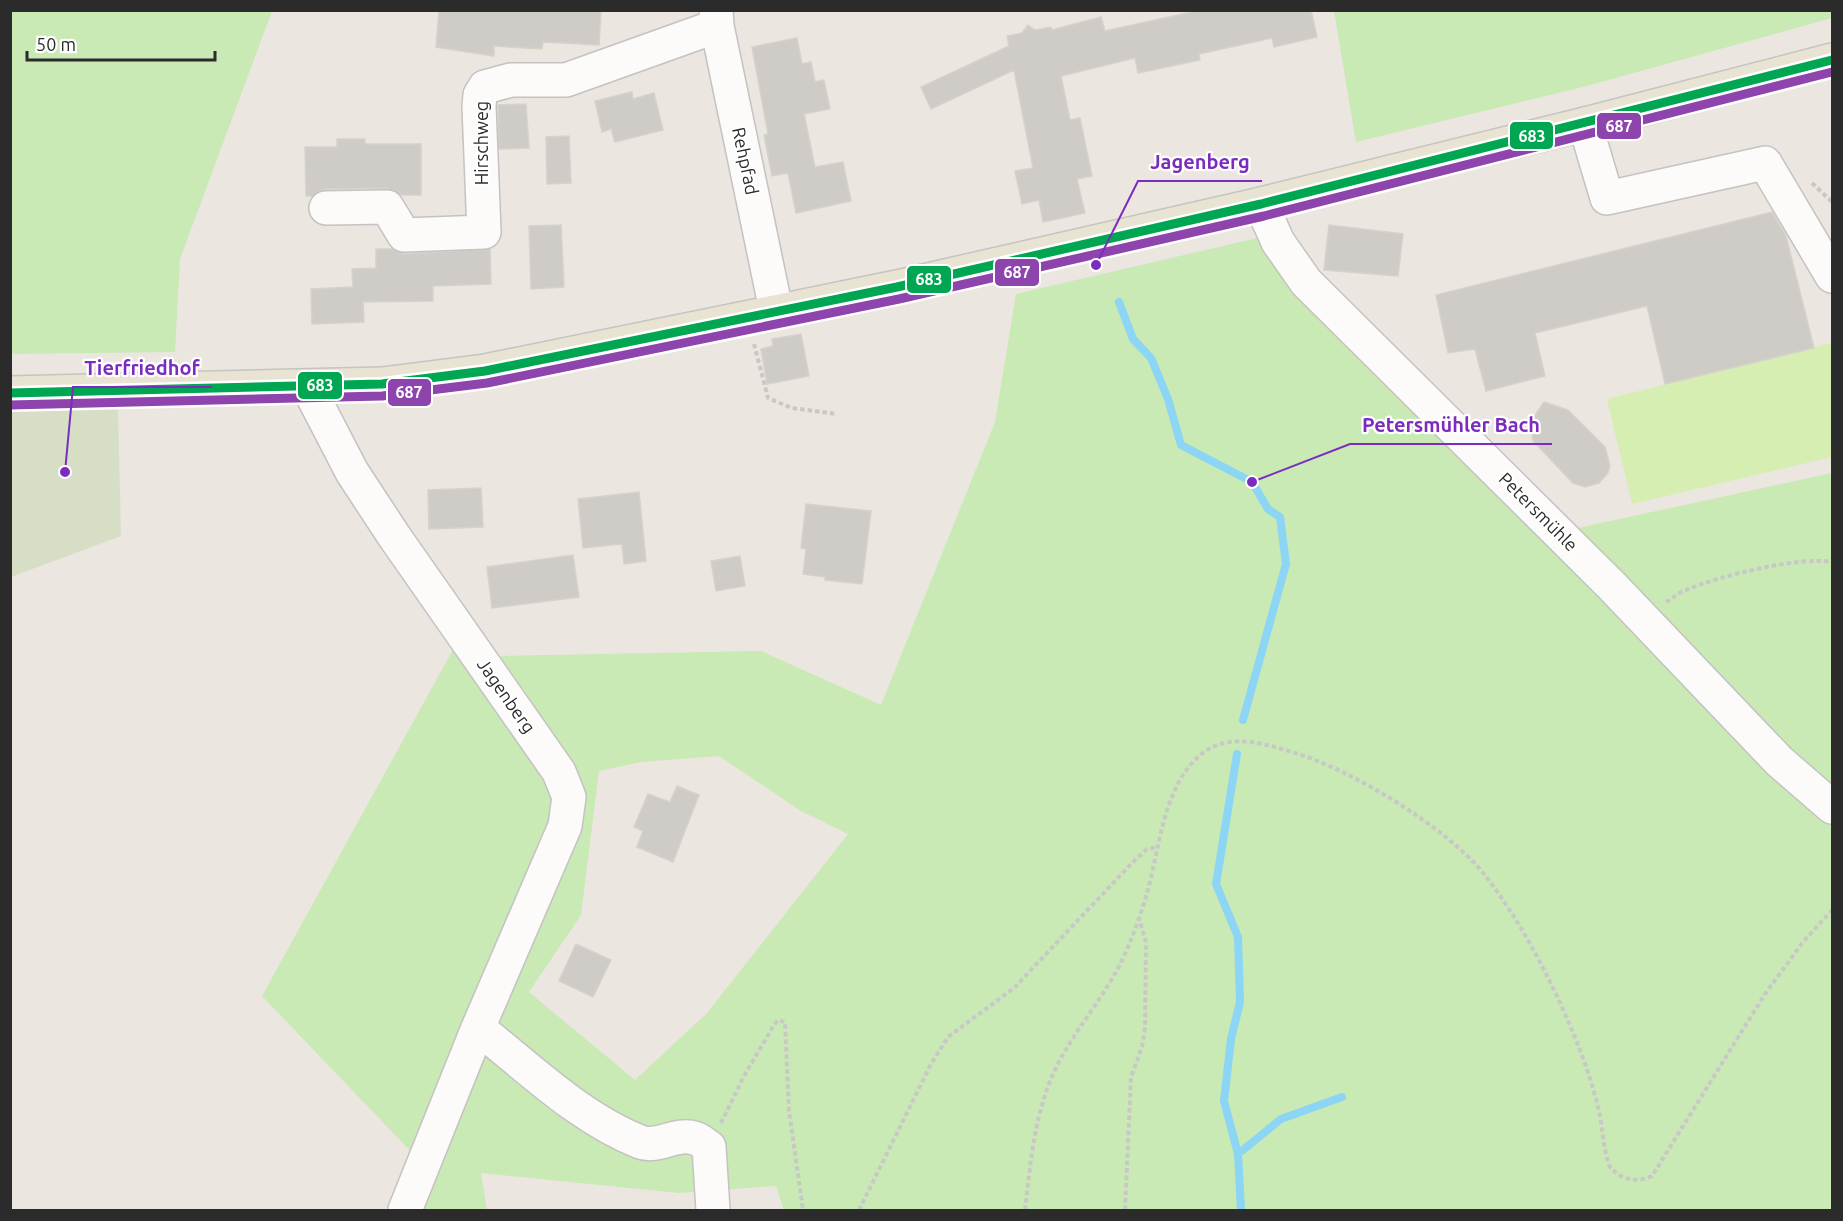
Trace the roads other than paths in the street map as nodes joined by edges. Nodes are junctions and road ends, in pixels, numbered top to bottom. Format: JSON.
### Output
{"nodes":[{"id":1,"x":716,"y":18,"type":"edge"},
{"id":2,"x":1833,"y":60,"type":"edge"},
{"id":3,"x":1585,"y":124,"type":"junction"},
{"id":4,"x":1261,"y":204,"type":"junction"},
{"id":5,"x":326,"y":208,"type":"dead end"},
{"id":6,"x":1833,"y":276,"type":"edge"},
{"id":7,"x":776,"y":310,"type":"junction"},
{"id":8,"x":308,"y":387,"type":"junction"},
{"id":9,"x":10,"y":393,"type":"edge"},
{"id":10,"x":1833,"y":807,"type":"edge"},
{"id":11,"x":478,"y":1028,"type":"junction"},
{"id":12,"x":405,"y":1210,"type":"edge"},
{"id":13,"x":712,"y":1210,"type":"edge"}],
"edges":[{"from":1,"to":5,"type":"street","name":"Hirschweg"},
{"from":1,"to":7,"type":"street","name":"Rehpfad"},
{"from":2,"to":3,"type":"main road"},
{"from":3,"to":4,"type":"main road"},
{"from":3,"to":6,"type":"street"},
{"from":4,"to":7,"type":"main road"},
{"from":4,"to":10,"type":"street","name":"Petersmühle"},
{"from":7,"to":8,"type":"main road"},
{"from":8,"to":9,"type":"main road"},
{"from":8,"to":11,"type":"street","name":"Jagenberg"},
{"from":11,"to":12,"type":"street","name":"Jagenberg"},
{"from":11,"to":13,"type":"street"}]}
